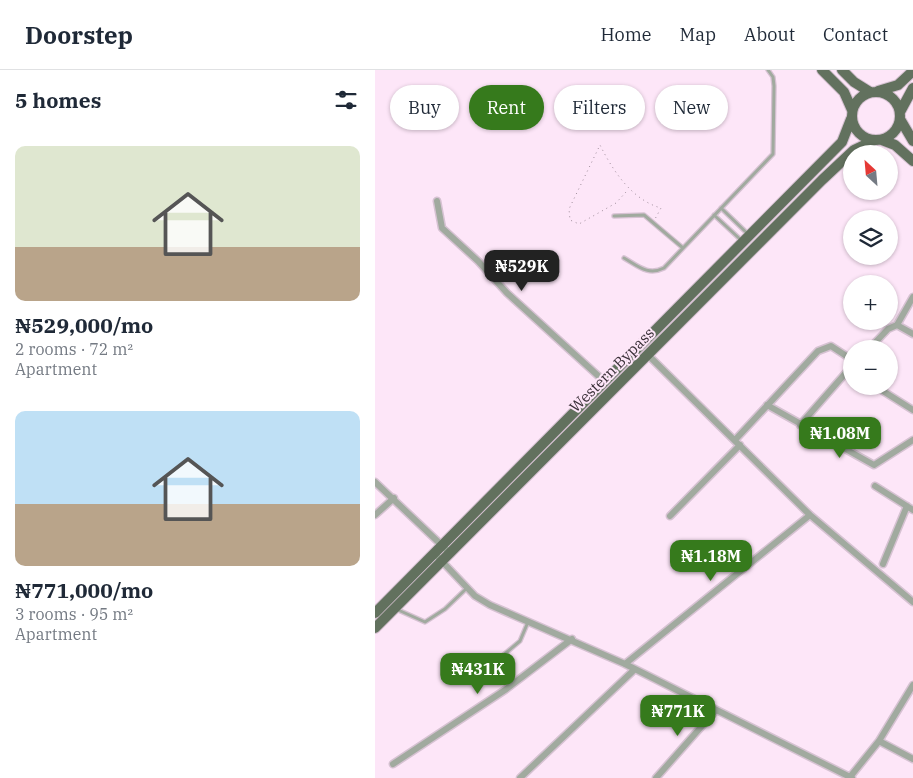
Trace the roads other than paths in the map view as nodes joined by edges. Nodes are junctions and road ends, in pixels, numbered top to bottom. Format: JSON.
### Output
{"nodes":[{"id":1,"x":769,"y":70,"type":"edge"},
{"id":2,"x":821,"y":70,"type":"edge"},
{"id":3,"x":842,"y":70,"type":"edge"},
{"id":4,"x":913,"y":71,"type":"edge"},
{"id":5,"x":913,"y":88,"type":"edge"},
{"id":6,"x":874,"y":92,"type":"junction"},
{"id":7,"x":851,"y":114,"type":"junction"},
{"id":8,"x":900,"y":116,"type":"junction"},
{"id":9,"x":878,"y":140,"type":"junction"},
{"id":10,"x":913,"y":141,"type":"edge"},
{"id":11,"x":913,"y":161,"type":"edge"},
{"id":12,"x":437,"y":201,"type":"dead end"},
{"id":13,"x":721,"y":208,"type":"junction"},
{"id":14,"x":715,"y":215,"type":"junction"},
{"id":15,"x":615,"y":216,"type":"dead end"},
{"id":16,"x":746,"y":239,"type":"junction"},
{"id":17,"x":683,"y":248,"type":"junction"},
{"id":18,"x":624,"y":258,"type":"dead end"},
{"id":19,"x":913,"y":297,"type":"edge"},
{"id":20,"x":898,"y":323,"type":"edge"},
{"id":21,"x":898,"y":326,"type":"edge"},
{"id":22,"x":888,"y":330,"type":"edge"},
{"id":23,"x":913,"y":334,"type":"edge"},
{"id":24,"x":878,"y":340,"type":"edge"},
{"id":25,"x":843,"y":354,"type":"edge"},
{"id":26,"x":648,"y":355,"type":"junction"},
{"id":27,"x":843,"y":378,"type":"edge"},
{"id":28,"x":605,"y":382,"type":"junction"},
{"id":29,"x":889,"y":395,"type":"edge"},
{"id":30,"x":767,"y":405,"type":"junction"},
{"id":31,"x":913,"y":410,"type":"edge"},
{"id":32,"x":800,"y":425,"type":"junction"},
{"id":33,"x":913,"y":440,"type":"edge"},
{"id":34,"x":737,"y":443,"type":"junction"},
{"id":35,"x":375,"y":482,"type":"edge"},
{"id":36,"x":875,"y":486,"type":"dead end"},
{"id":37,"x":394,"y":498,"type":"junction"},
{"id":38,"x":910,"y":508,"type":"edge"},
{"id":39,"x":375,"y":515,"type":"edge"},
{"id":40,"x":670,"y":516,"type":"dead end"},
{"id":41,"x":810,"y":516,"type":"junction"},
{"id":42,"x":447,"y":550,"type":"junction"},
{"id":43,"x":435,"y":554,"type":"junction"},
{"id":44,"x":443,"y":562,"type":"junction"},
{"id":45,"x":883,"y":564,"type":"dead end"},
{"id":46,"x":467,"y":588,"type":"junction"},
{"id":47,"x":913,"y":602,"type":"edge"},
{"id":48,"x":395,"y":609,"type":"junction"},
{"id":49,"x":375,"y":613,"type":"edge"},
{"id":50,"x":528,"y":621,"type":"junction"},
{"id":51,"x":375,"y":628,"type":"edge"},
{"id":52,"x":573,"y":639,"type":"junction"},
{"id":53,"x":625,"y":664,"type":"junction"},
{"id":54,"x":488,"y":668,"type":"dead end"},
{"id":55,"x":634,"y":670,"type":"junction"},
{"id":56,"x":913,"y":685,"type":"edge"},
{"id":57,"x":717,"y":710,"type":"junction"},
{"id":58,"x":879,"y":741,"type":"junction"},
{"id":59,"x":913,"y":760,"type":"edge"},
{"id":60,"x":393,"y":764,"type":"dead end"},
{"id":61,"x":851,"y":777,"type":"edge"},
{"id":62,"x":520,"y":778,"type":"edge"},
{"id":63,"x":656,"y":778,"type":"edge"}],
"edges":[{"from":1,"to":13,"type":"lane"},
{"from":2,"to":7,"type":"main road"},
{"from":3,"to":6,"type":"main road"},
{"from":4,"to":6,"type":"main road"},
{"from":5,"to":8,"type":"main road"},
{"from":6,"to":7,"type":"main road"},
{"from":6,"to":8,"type":"main road"},
{"from":7,"to":9,"type":"main road"},
{"from":7,"to":16,"type":"main road","name":"Western Bypass"},
{"from":8,"to":9,"type":"main road"},
{"from":8,"to":10,"type":"main road"},
{"from":9,"to":11,"type":"main road"},
{"from":9,"to":26,"type":"main road","name":"Western Bypass"},
{"from":12,"to":28,"type":"street"},
{"from":13,"to":14,"type":"lane"},
{"from":13,"to":16,"type":"lane"},
{"from":14,"to":16,"type":"lane"},
{"from":14,"to":17,"type":"lane"},
{"from":15,"to":17,"type":"lane"},
{"from":16,"to":28,"type":"main road","name":"Western Bypass"},
{"from":17,"to":18,"type":"lane"},
{"from":19,"to":20,"type":"street"},
{"from":21,"to":23,"type":"street"},
{"from":22,"to":24,"type":"street"},
{"from":25,"to":30,"type":"street"},
{"from":26,"to":34,"type":"street"},
{"from":26,"to":42,"type":"main road","name":"Western Bypass"},
{"from":27,"to":32,"type":"street"},
{"from":28,"to":42,"type":"main road","name":"Western Bypass"},
{"from":29,"to":31,"type":"street"},
{"from":30,"to":32,"type":"street"},
{"from":30,"to":34,"type":"street"},
{"from":32,"to":33,"type":"street"},
{"from":34,"to":40,"type":"street"},
{"from":34,"to":41,"type":"street"},
{"from":35,"to":37,"type":"street"},
{"from":36,"to":38,"type":"street"},
{"from":37,"to":39,"type":"street"},
{"from":37,"to":42,"type":"street"},
{"from":38,"to":45,"type":"street"},
{"from":41,"to":47,"type":"street"},
{"from":41,"to":53,"type":"street"},
{"from":42,"to":43,"type":"main road","name":"Western Bypass"},
{"from":42,"to":44,"type":"main road","name":"Western Bypass"},
{"from":43,"to":44,"type":"street"},
{"from":43,"to":49,"type":"main road","name":"Western Bypass"},
{"from":44,"to":46,"type":"street"},
{"from":44,"to":48,"type":"main road","name":"Western Bypass"},
{"from":46,"to":48,"type":"lane"},
{"from":46,"to":50,"type":"street"},
{"from":48,"to":51,"type":"main road","name":"Western Bypass"},
{"from":50,"to":52,"type":"street"},
{"from":50,"to":54,"type":"lane"},
{"from":52,"to":53,"type":"street"},
{"from":52,"to":60,"type":"street"},
{"from":53,"to":55,"type":"street"},
{"from":55,"to":57,"type":"street"},
{"from":55,"to":62,"type":"street"},
{"from":56,"to":58,"type":"street"},
{"from":57,"to":61,"type":"street"},
{"from":57,"to":63,"type":"street"},
{"from":58,"to":59,"type":"street"},
{"from":58,"to":61,"type":"street"}]}
